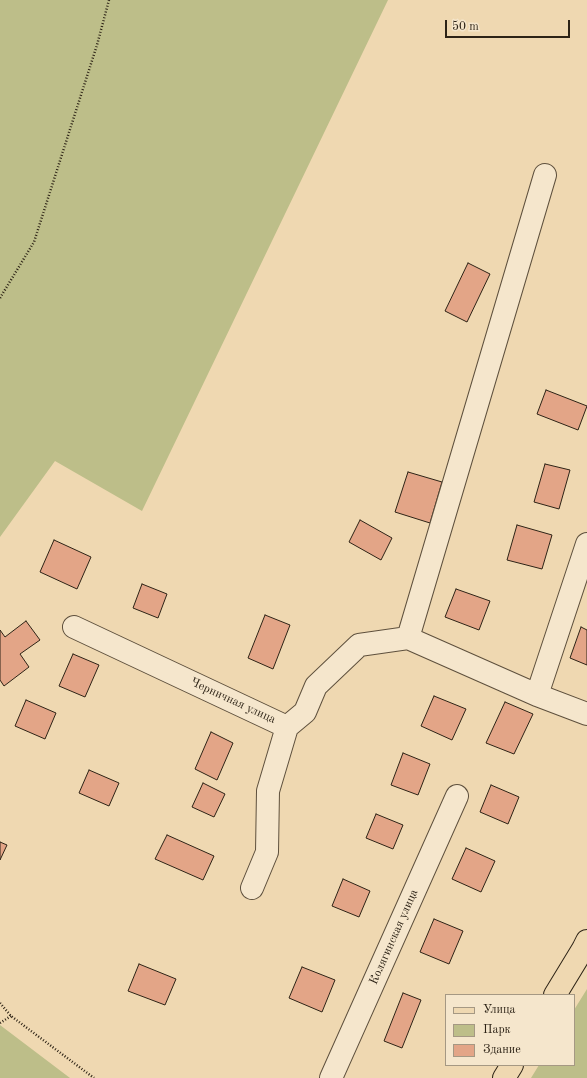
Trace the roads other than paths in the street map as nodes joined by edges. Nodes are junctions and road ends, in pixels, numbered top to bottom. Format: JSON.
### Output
{"nodes":[{"id":1,"x":545,"y":175,"type":"dead end"},
{"id":2,"x":587,"y":544,"type":"edge"},
{"id":3,"x":74,"y":627,"type":"dead end"},
{"id":4,"x":408,"y":638,"type":"junction"},
{"id":5,"x":537,"y":695,"type":"junction"},
{"id":6,"x":587,"y":714,"type":"edge"},
{"id":7,"x":287,"y":727,"type":"junction"},
{"id":8,"x":457,"y":796,"type":"dead end"},
{"id":9,"x":252,"y":888,"type":"dead end"},
{"id":10,"x":587,"y":941,"type":"edge"},
{"id":11,"x":556,"y":994,"type":"edge"},
{"id":12,"x":511,"y":1066,"type":"edge"},
{"id":13,"x":331,"y":1078,"type":"edge"},
{"id":14,"x":504,"y":1078,"type":"edge"}],
"edges":[{"from":1,"to":4,"type":"street"},
{"from":2,"to":5,"type":"street"},
{"from":3,"to":7,"type":"street","name":"Черничная улица"},
{"from":4,"to":5,"type":"street"},
{"from":4,"to":7,"type":"street","name":"Черничная улица"},
{"from":5,"to":6,"type":"street"},
{"from":7,"to":9,"type":"street"},
{"from":8,"to":13,"type":"street","name":"Колягинская улица"},
{"from":10,"to":11,"type":"main road"},
{"from":12,"to":14,"type":"main road"}]}
